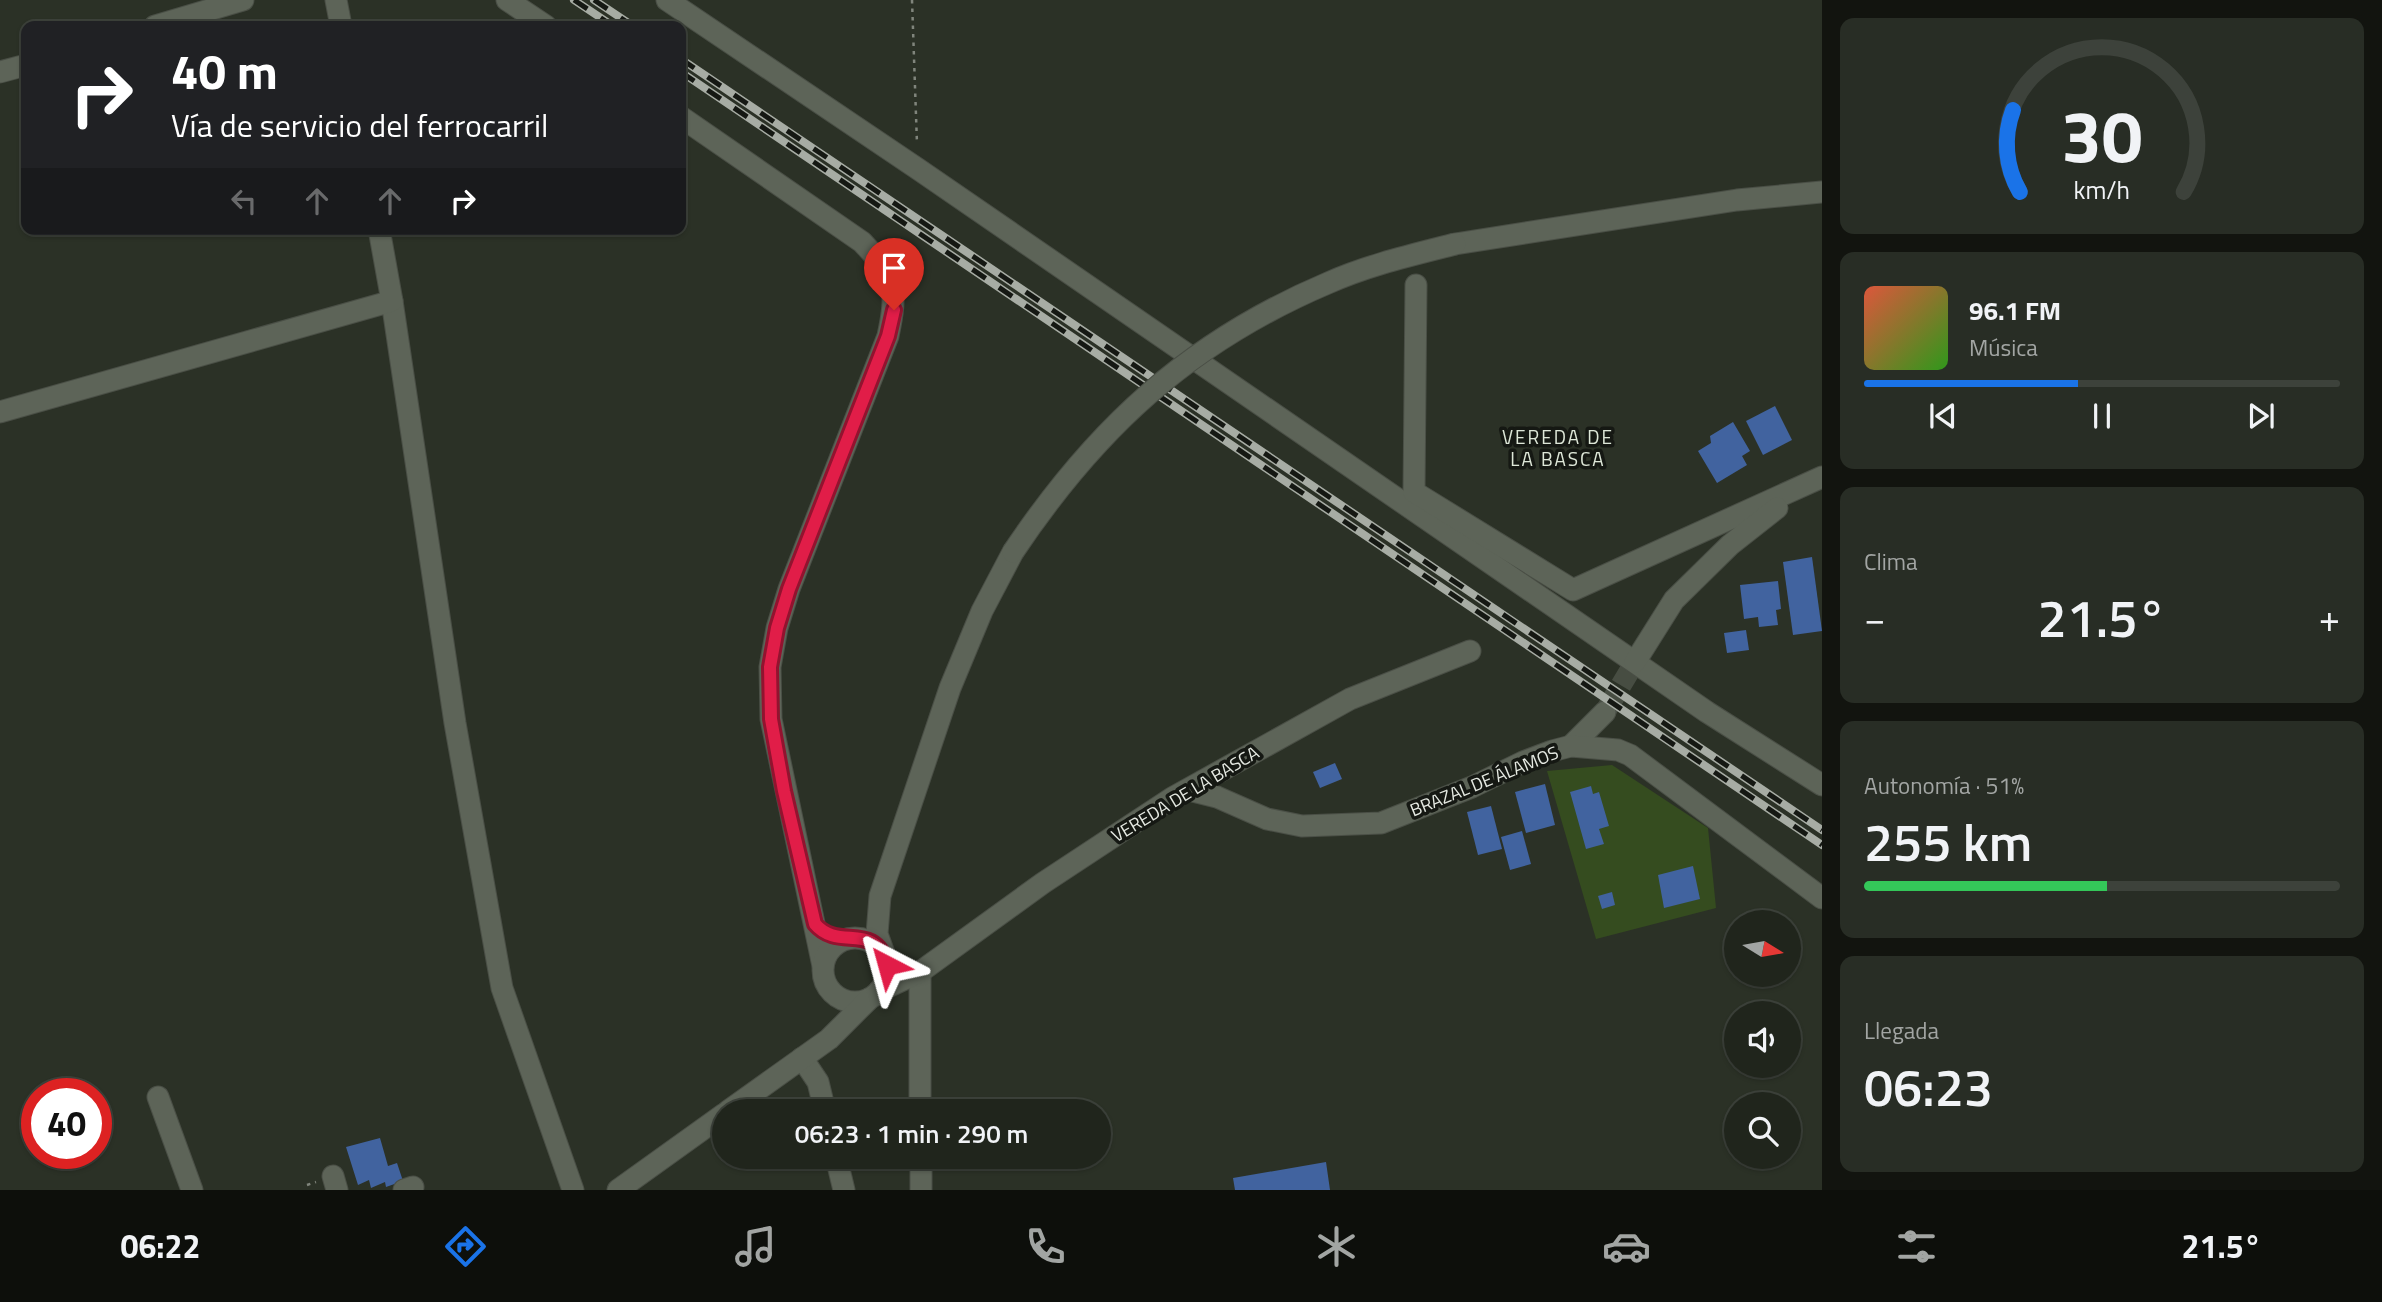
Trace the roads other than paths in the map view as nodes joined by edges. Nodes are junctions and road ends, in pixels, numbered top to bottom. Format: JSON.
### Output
{"nodes":[{"id":1,"x":243,"y":0,"type":"edge"},
{"id":2,"x":336,"y":0,"type":"edge"},
{"id":3,"x":507,"y":0,"type":"edge"},
{"id":4,"x":667,"y":0,"type":"edge"},
{"id":5,"x":172,"y":21,"type":"edge"},
{"id":6,"x":340,"y":21,"type":"edge"},
{"id":7,"x":538,"y":21,"type":"edge"},
{"id":8,"x":21,"y":66,"type":"edge"},
{"id":9,"x":0,"y":72,"type":"edge"},
{"id":10,"x":686,"y":120,"type":"edge"},
{"id":11,"x":1822,"y":192,"type":"edge"},
{"id":12,"x":380,"y":235,"type":"edge"},
{"id":13,"x":1416,"y":285,"type":"dead end"},
{"id":14,"x":392,"y":301,"type":"junction"},
{"id":15,"x":0,"y":412,"type":"edge"},
{"id":16,"x":1822,"y":477,"type":"edge"},
{"id":17,"x":1800,"y":489,"type":"junction"},
{"id":18,"x":1470,"y":651,"type":"dead end"},
{"id":19,"x":1635,"y":662,"type":"junction"},
{"id":20,"x":1571,"y":747,"type":"junction"},
{"id":21,"x":1618,"y":750,"type":"junction"},
{"id":22,"x":1822,"y":785,"type":"edge"},
{"id":23,"x":1189,"y":790,"type":"junction"},
{"id":24,"x":880,"y":896,"type":"junction"},
{"id":25,"x":1822,"y":898,"type":"edge"},
{"id":26,"x":815,"y":924,"type":"junction"},
{"id":27,"x":845,"y":939,"type":"junction"},
{"id":28,"x":886,"y":961,"type":"junction"},
{"id":29,"x":823,"y":966,"type":"junction"},
{"id":30,"x":920,"y":972,"type":"junction"},
{"id":31,"x":831,"y":992,"type":"junction"},
{"id":32,"x":874,"y":995,"type":"junction"},
{"id":33,"x":829,"y":1039,"type":"junction"},
{"id":34,"x":802,"y":1058,"type":"junction"},
{"id":35,"x":158,"y":1097,"type":"dead end"},
{"id":36,"x":745,"y":1099,"type":"edge"},
{"id":37,"x":822,"y":1099,"type":"edge"},
{"id":38,"x":920,"y":1099,"type":"edge"},
{"id":39,"x":712,"y":1123,"type":"edge"},
{"id":40,"x":839,"y":1169,"type":"edge"},
{"id":41,"x":920,"y":1169,"type":"edge"},
{"id":42,"x":192,"y":1190,"type":"edge"},
{"id":43,"x":573,"y":1190,"type":"edge"},
{"id":44,"x":618,"y":1190,"type":"edge"},
{"id":45,"x":844,"y":1190,"type":"edge"},
{"id":46,"x":921,"y":1190,"type":"edge"}],
"edges":[{"from":1,"to":5,"type":"street"},
{"from":2,"to":6,"type":"street"},
{"from":3,"to":7,"type":"street"},
{"from":4,"to":19,"type":"street"},
{"from":8,"to":9,"type":"street"},
{"from":10,"to":26,"type":"street"},
{"from":11,"to":24,"type":"street","bridge":true},
{"from":12,"to":14,"type":"street"},
{"from":13,"to":17,"type":"street"},
{"from":14,"to":15,"type":"street"},
{"from":14,"to":43,"type":"street"},
{"from":16,"to":17,"type":"street"},
{"from":17,"to":19,"type":"street"},
{"from":18,"to":23,"type":"street","name":"VEREDA DE LA BASCA"},
{"from":19,"to":22,"type":"street"},
{"from":20,"to":21,"type":"street","name":"BRAZAL DE ÁLAMOS"},
{"from":20,"to":21,"type":"street"},
{"from":20,"to":23,"type":"street","name":"BRAZAL DE ÁLAMOS"},
{"from":21,"to":25,"type":"street","name":"BRAZAL DE ÁLAMOS"},
{"from":23,"to":30,"type":"street","name":"VEREDA DE LA BASCA"},
{"from":24,"to":27,"type":"street"},
{"from":24,"to":28,"type":"street"},
{"from":26,"to":27,"type":"street"},
{"from":26,"to":29,"type":"street"},
{"from":27,"to":28,"type":"street"},
{"from":27,"to":29,"type":"street"},
{"from":28,"to":30,"type":"street"},
{"from":28,"to":32,"type":"street"},
{"from":29,"to":31,"type":"street"},
{"from":30,"to":32,"type":"street","name":"VEREDA DE LA BASCA"},
{"from":30,"to":38,"type":"street"},
{"from":31,"to":32,"type":"street"},
{"from":31,"to":33,"type":"street"},
{"from":32,"to":33,"type":"street","name":"VEREDA DE LA BASCA"},
{"from":33,"to":34,"type":"street","name":"VEREDA DE LA BASCA"},
{"from":34,"to":36,"type":"street","name":"VEREDA DE LA BASCA"},
{"from":34,"to":37,"type":"street"},
{"from":35,"to":42,"type":"street"},
{"from":39,"to":44,"type":"street","name":"VEREDA DE LA BASCA"},
{"from":40,"to":45,"type":"street"},
{"from":41,"to":46,"type":"street"}]}
